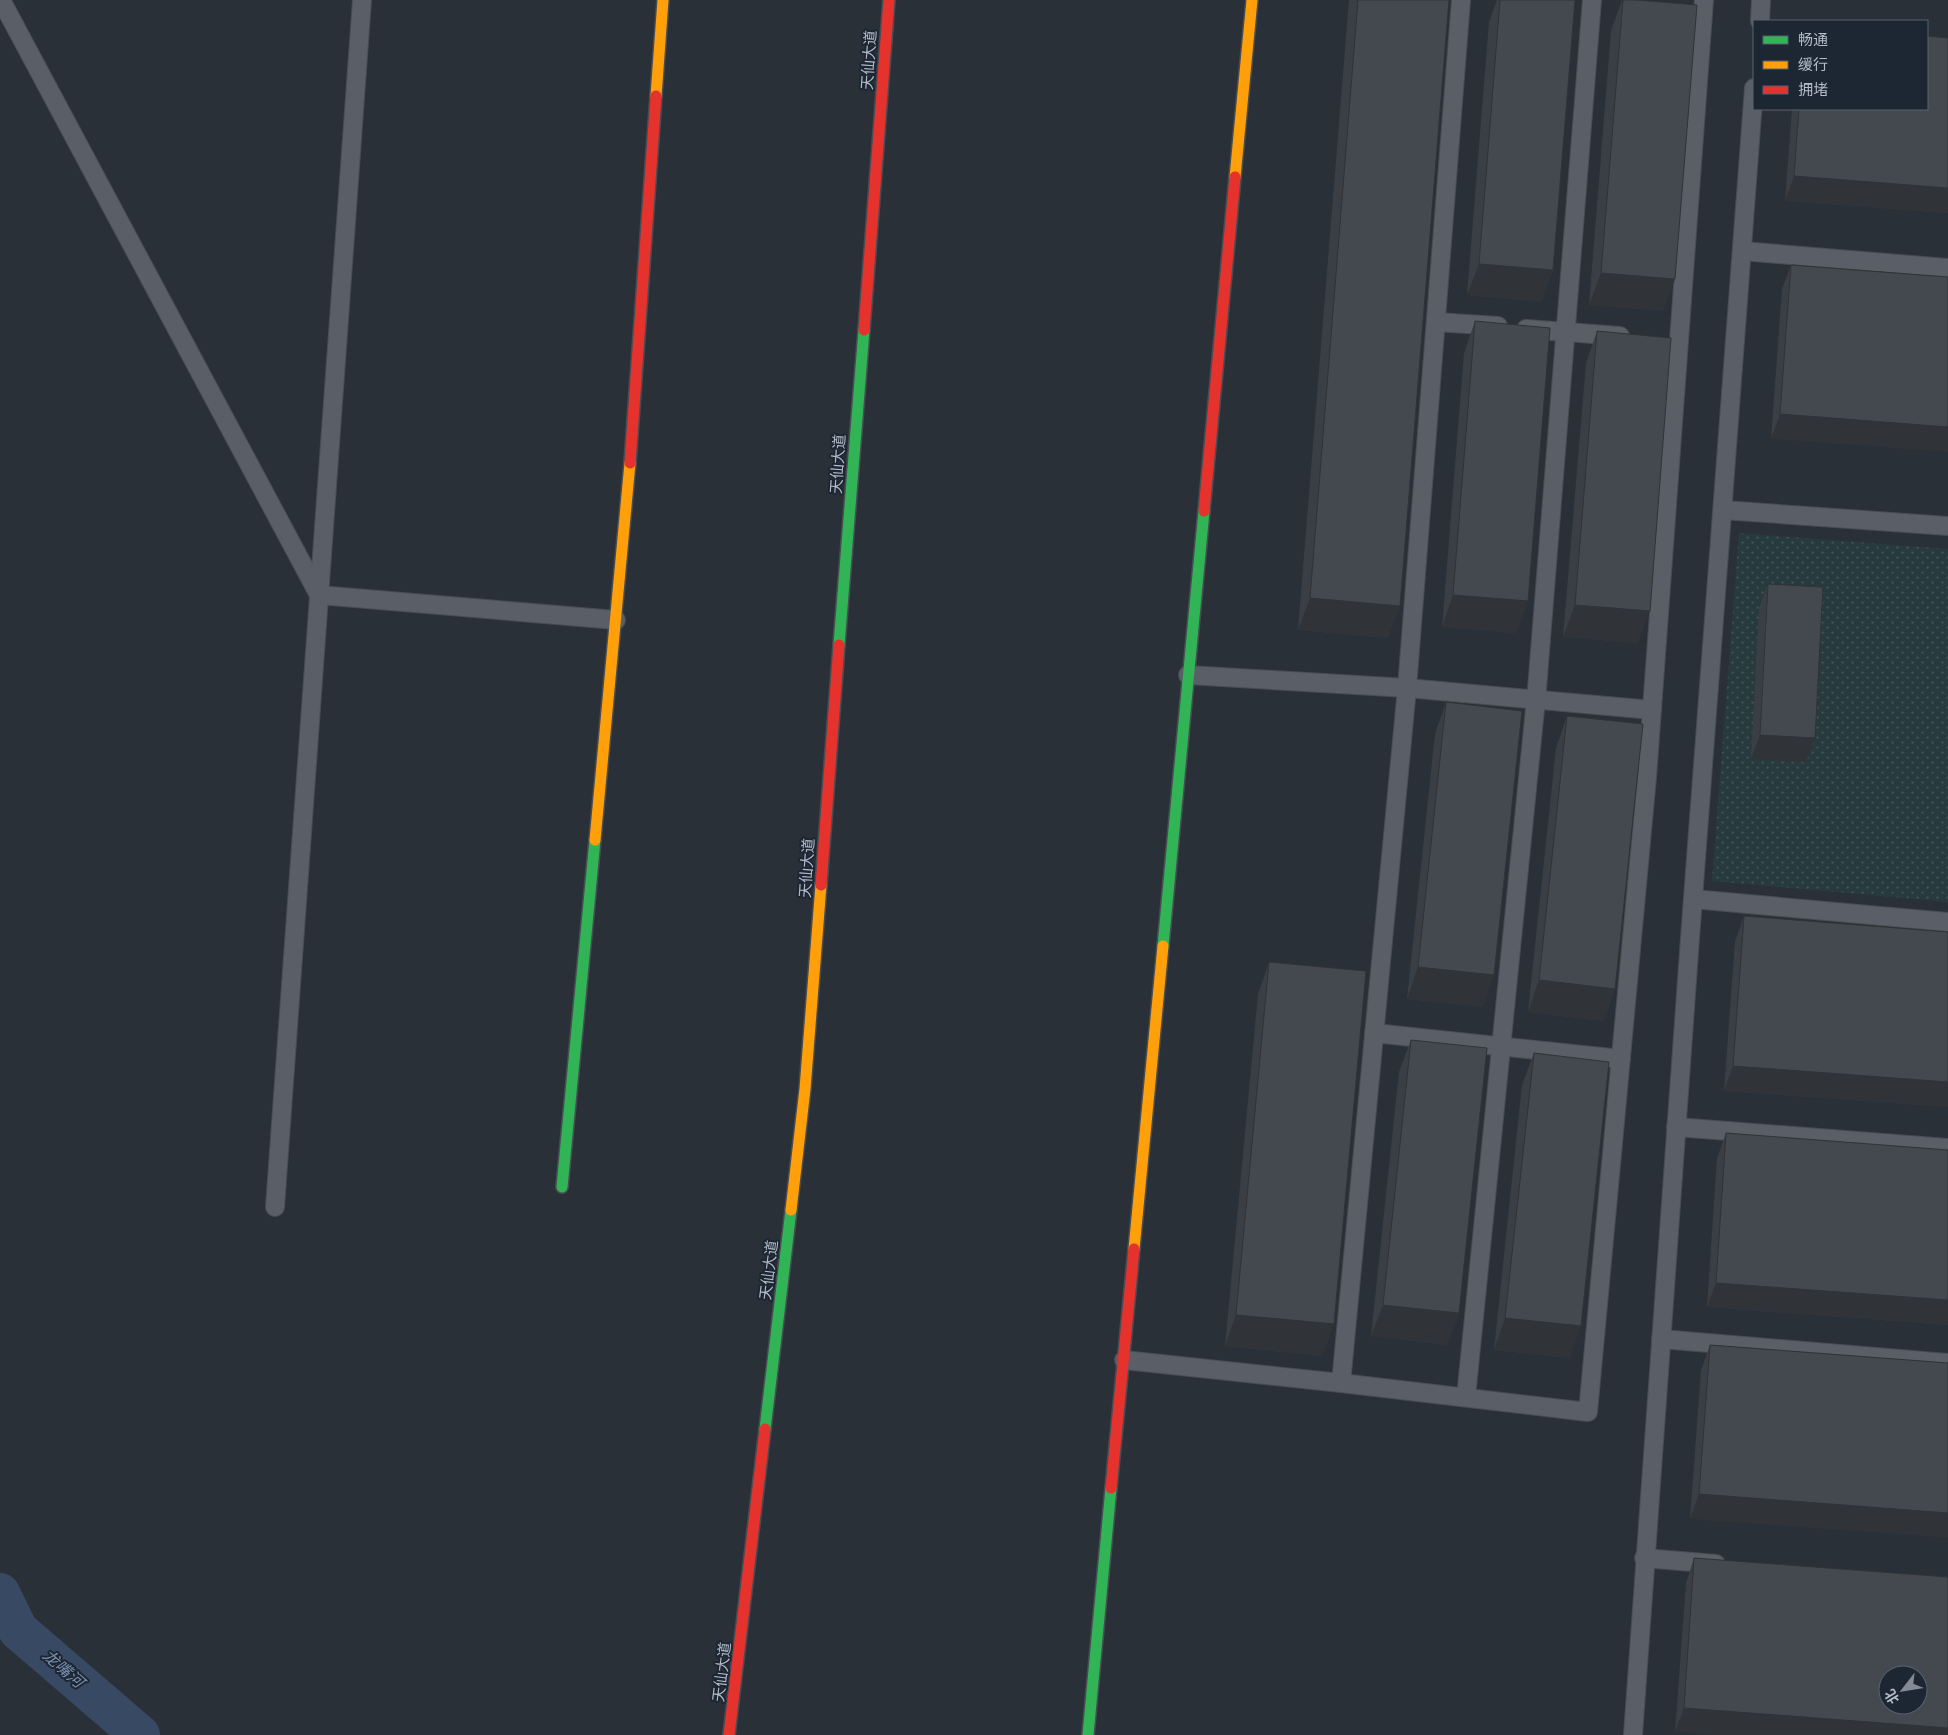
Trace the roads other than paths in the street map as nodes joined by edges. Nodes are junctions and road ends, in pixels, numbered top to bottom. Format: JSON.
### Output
{"nodes":[{"id":1,"x":1,"y":0,"type":"edge"},
{"id":2,"x":362,"y":0,"type":"edge"},
{"id":3,"x":663,"y":0,"type":"edge"},
{"id":4,"x":889,"y":0,"type":"edge"},
{"id":5,"x":1252,"y":0,"type":"edge"},
{"id":6,"x":1462,"y":0,"type":"edge"},
{"id":7,"x":1592,"y":0,"type":"edge"},
{"id":8,"x":1704,"y":0,"type":"edge"},
{"id":9,"x":1761,"y":0,"type":"edge"},
{"id":10,"x":1760,"y":20,"type":"edge"},
{"id":11,"x":1753,"y":102,"type":"edge"},
{"id":12,"x":1742,"y":251,"type":"junction"},
{"id":13,"x":1948,"y":268,"type":"edge"},
{"id":14,"x":1436,"y":322,"type":"junction"},
{"id":15,"x":1565,"y":332,"type":"junction"},
{"id":16,"x":1641,"y":338,"type":"edge"},
{"id":17,"x":1660,"y":339,"type":"edge"},
{"id":18,"x":1679,"y":341,"type":"junction"},
{"id":19,"x":1723,"y":510,"type":"junction"},
{"id":20,"x":1948,"y":526,"type":"edge"},
{"id":21,"x":319,"y":595,"type":"junction"},
{"id":22,"x":616,"y":620,"type":"junction"},
{"id":23,"x":1188,"y":675,"type":"junction"},
{"id":24,"x":1407,"y":688,"type":"junction"},
{"id":25,"x":1536,"y":700,"type":"junction"},
{"id":26,"x":1652,"y":710,"type":"junction"},
{"id":27,"x":1693,"y":899,"type":"junction"},
{"id":28,"x":1948,"y":922,"type":"edge"},
{"id":29,"x":1374,"y":1033,"type":"junction"},
{"id":30,"x":1502,"y":1046,"type":"junction"},
{"id":31,"x":1621,"y":1059,"type":"junction"},
{"id":32,"x":1676,"y":1127,"type":"junction"},
{"id":33,"x":1948,"y":1148,"type":"edge"},
{"id":34,"x":562,"y":1187,"type":"dead end"},
{"id":35,"x":276,"y":1207,"type":"dead end"},
{"id":36,"x":1661,"y":1339,"type":"junction"},
{"id":37,"x":1124,"y":1360,"type":"junction"},
{"id":38,"x":1948,"y":1363,"type":"edge"},
{"id":39,"x":1341,"y":1383,"type":"junction"},
{"id":40,"x":1466,"y":1397,"type":"junction"},
{"id":41,"x":1644,"y":1558,"type":"junction"},
{"id":42,"x":1732,"y":1565,"type":"edge"},
{"id":43,"x":729,"y":1735,"type":"edge"},
{"id":44,"x":1088,"y":1735,"type":"edge"},
{"id":45,"x":1632,"y":1735,"type":"edge"}],
"edges":[{"from":1,"to":21,"type":"lane"},
{"from":2,"to":21,"type":"lane"},
{"from":3,"to":22,"type":"street"},
{"from":4,"to":43,"type":"street","name":"天仙大道"},
{"from":5,"to":23,"type":"street"},
{"from":6,"to":14,"type":"lane"},
{"from":7,"to":15,"type":"lane"},
{"from":8,"to":18,"type":"lane"},
{"from":9,"to":10,"type":"lane"},
{"from":11,"to":12,"type":"lane"},
{"from":12,"to":13,"type":"lane"},
{"from":12,"to":19,"type":"lane"},
{"from":14,"to":15,"type":"lane"},
{"from":14,"to":24,"type":"lane"},
{"from":15,"to":16,"type":"lane"},
{"from":15,"to":25,"type":"lane"},
{"from":17,"to":18,"type":"lane"},
{"from":18,"to":26,"type":"lane"},
{"from":19,"to":20,"type":"lane"},
{"from":19,"to":27,"type":"lane"},
{"from":21,"to":22,"type":"lane"},
{"from":21,"to":35,"type":"lane"},
{"from":22,"to":34,"type":"street"},
{"from":23,"to":24,"type":"lane"},
{"from":23,"to":37,"type":"street"},
{"from":24,"to":25,"type":"lane"},
{"from":24,"to":29,"type":"lane"},
{"from":25,"to":26,"type":"lane"},
{"from":25,"to":30,"type":"lane"},
{"from":26,"to":31,"type":"lane"},
{"from":27,"to":28,"type":"lane"},
{"from":27,"to":32,"type":"lane"},
{"from":29,"to":30,"type":"lane"},
{"from":29,"to":39,"type":"lane"},
{"from":30,"to":31,"type":"lane"},
{"from":30,"to":40,"type":"lane"},
{"from":31,"to":40,"type":"lane"},
{"from":32,"to":33,"type":"lane"},
{"from":32,"to":36,"type":"lane"},
{"from":36,"to":38,"type":"lane"},
{"from":36,"to":41,"type":"lane"},
{"from":37,"to":39,"type":"lane"},
{"from":37,"to":44,"type":"street"},
{"from":39,"to":40,"type":"lane"},
{"from":41,"to":42,"type":"lane"},
{"from":41,"to":45,"type":"lane"}]}
